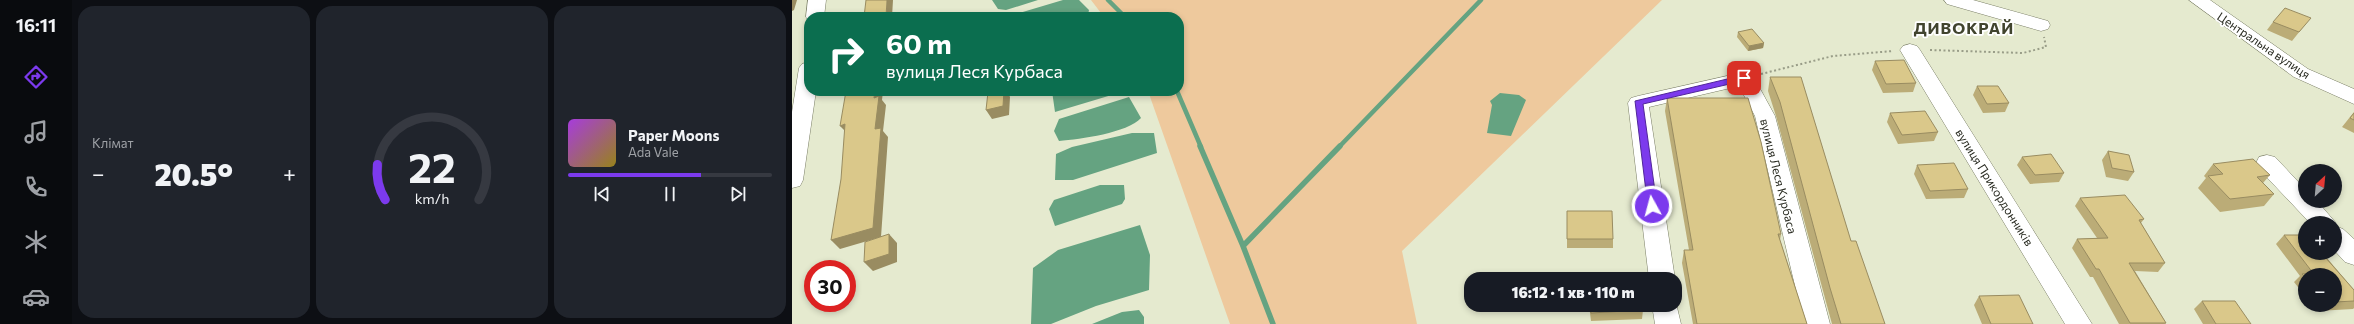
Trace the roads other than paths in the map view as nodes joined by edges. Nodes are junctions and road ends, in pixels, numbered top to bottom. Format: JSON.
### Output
{"nodes":[{"id":1,"x":817,"y":0,"type":"edge"},
{"id":2,"x":1953,"y":0,"type":"edge"},
{"id":3,"x":2198,"y":0,"type":"edge"},
{"id":4,"x":816,"y":12,"type":"edge"},
{"id":5,"x":2041,"y":25,"type":"dead end"},
{"id":6,"x":1910,"y":50,"type":"dead end"},
{"id":7,"x":805,"y":96,"type":"edge"},
{"id":8,"x":2354,"y":98,"type":"edge"},
{"id":9,"x":2267,"y":163,"type":"dead end"},
{"id":10,"x":792,"y":180,"type":"edge"},
{"id":11,"x":2317,"y":216,"type":"edge"},
{"id":12,"x":2342,"y":242,"type":"edge"},
{"id":13,"x":2354,"y":255,"type":"edge"},
{"id":14,"x":1661,"y":272,"type":"edge"},
{"id":15,"x":1666,"y":312,"type":"edge"},
{"id":16,"x":1668,"y":324,"type":"edge"},
{"id":17,"x":1817,"y":324,"type":"edge"},
{"id":18,"x":2079,"y":324,"type":"edge"}],
"edges":[{"from":1,"to":4,"type":"street"},
{"from":2,"to":5,"type":"street"},
{"from":3,"to":8,"type":"street","name":"Центральна вулиця"},
{"from":6,"to":18,"type":"street","name":"вулиця Прикордонників"},
{"from":7,"to":10,"type":"street"},
{"from":9,"to":11,"type":"street"},
{"from":12,"to":13,"type":"street"},
{"from":14,"to":17,"type":"street","name":"вулиця Леся Курбаса"},
{"from":15,"to":16,"type":"street"}]}
